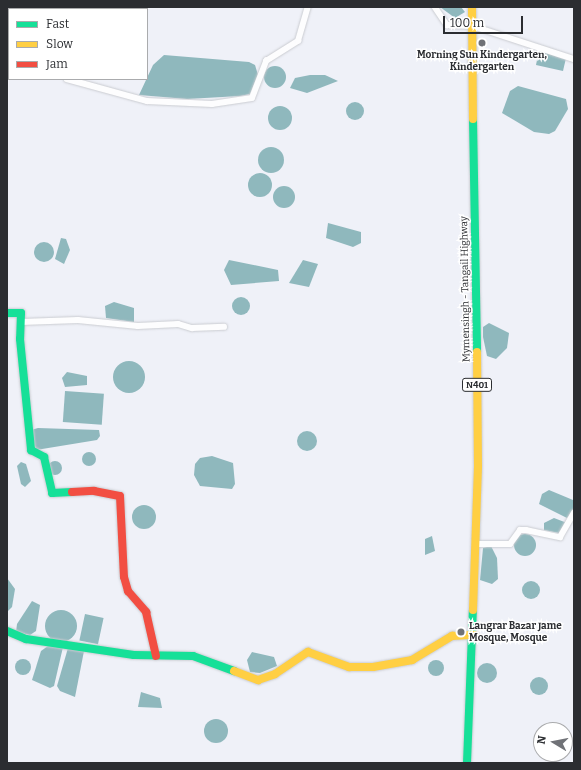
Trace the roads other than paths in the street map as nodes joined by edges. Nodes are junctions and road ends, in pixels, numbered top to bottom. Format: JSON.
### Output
{"nodes":[{"id":1,"x":308,"y":7,"type":"edge"},
{"id":2,"x":436,"y":7,"type":"edge"},
{"id":3,"x":472,"y":7,"type":"edge"},
{"id":4,"x":473,"y":26,"type":"junction"},
{"id":5,"x":574,"y":59,"type":"edge"},
{"id":6,"x":71,"y":80,"type":"edge"},
{"id":7,"x":7,"y":313,"type":"edge"},
{"id":8,"x":20,"y":322,"type":"junction"},
{"id":9,"x":224,"y":327,"type":"dead end"},
{"id":10,"x":574,"y":513,"type":"edge"},
{"id":11,"x":477,"y":544,"type":"junction"},
{"id":12,"x":7,"y":631,"type":"edge"},
{"id":13,"x":474,"y":635,"type":"junction"},
{"id":14,"x":156,"y":656,"type":"junction"},
{"id":15,"x":467,"y":763,"type":"edge"}],
"edges":[{"from":1,"to":6,"type":"street"},
{"from":2,"to":4,"type":"street"},
{"from":3,"to":4,"type":"main road","name":"Mymensingh - Tangail Highway","number":"N401"},
{"from":4,"to":5,"type":"street"},
{"from":4,"to":11,"type":"main road","name":"Mymensingh - Tangail Highway","number":"N401"},
{"from":7,"to":8,"type":"main road"},
{"from":8,"to":9,"type":"street"},
{"from":8,"to":14,"type":"main road"},
{"from":10,"to":11,"type":"street"},
{"from":11,"to":13,"type":"main road","name":"Mymensingh - Tangail Highway","number":"N401"},
{"from":12,"to":14,"type":"main road"},
{"from":13,"to":14,"type":"main road"},
{"from":13,"to":15,"type":"main road","name":"Mymensingh - Tangail Highway","number":"N401"}]}
